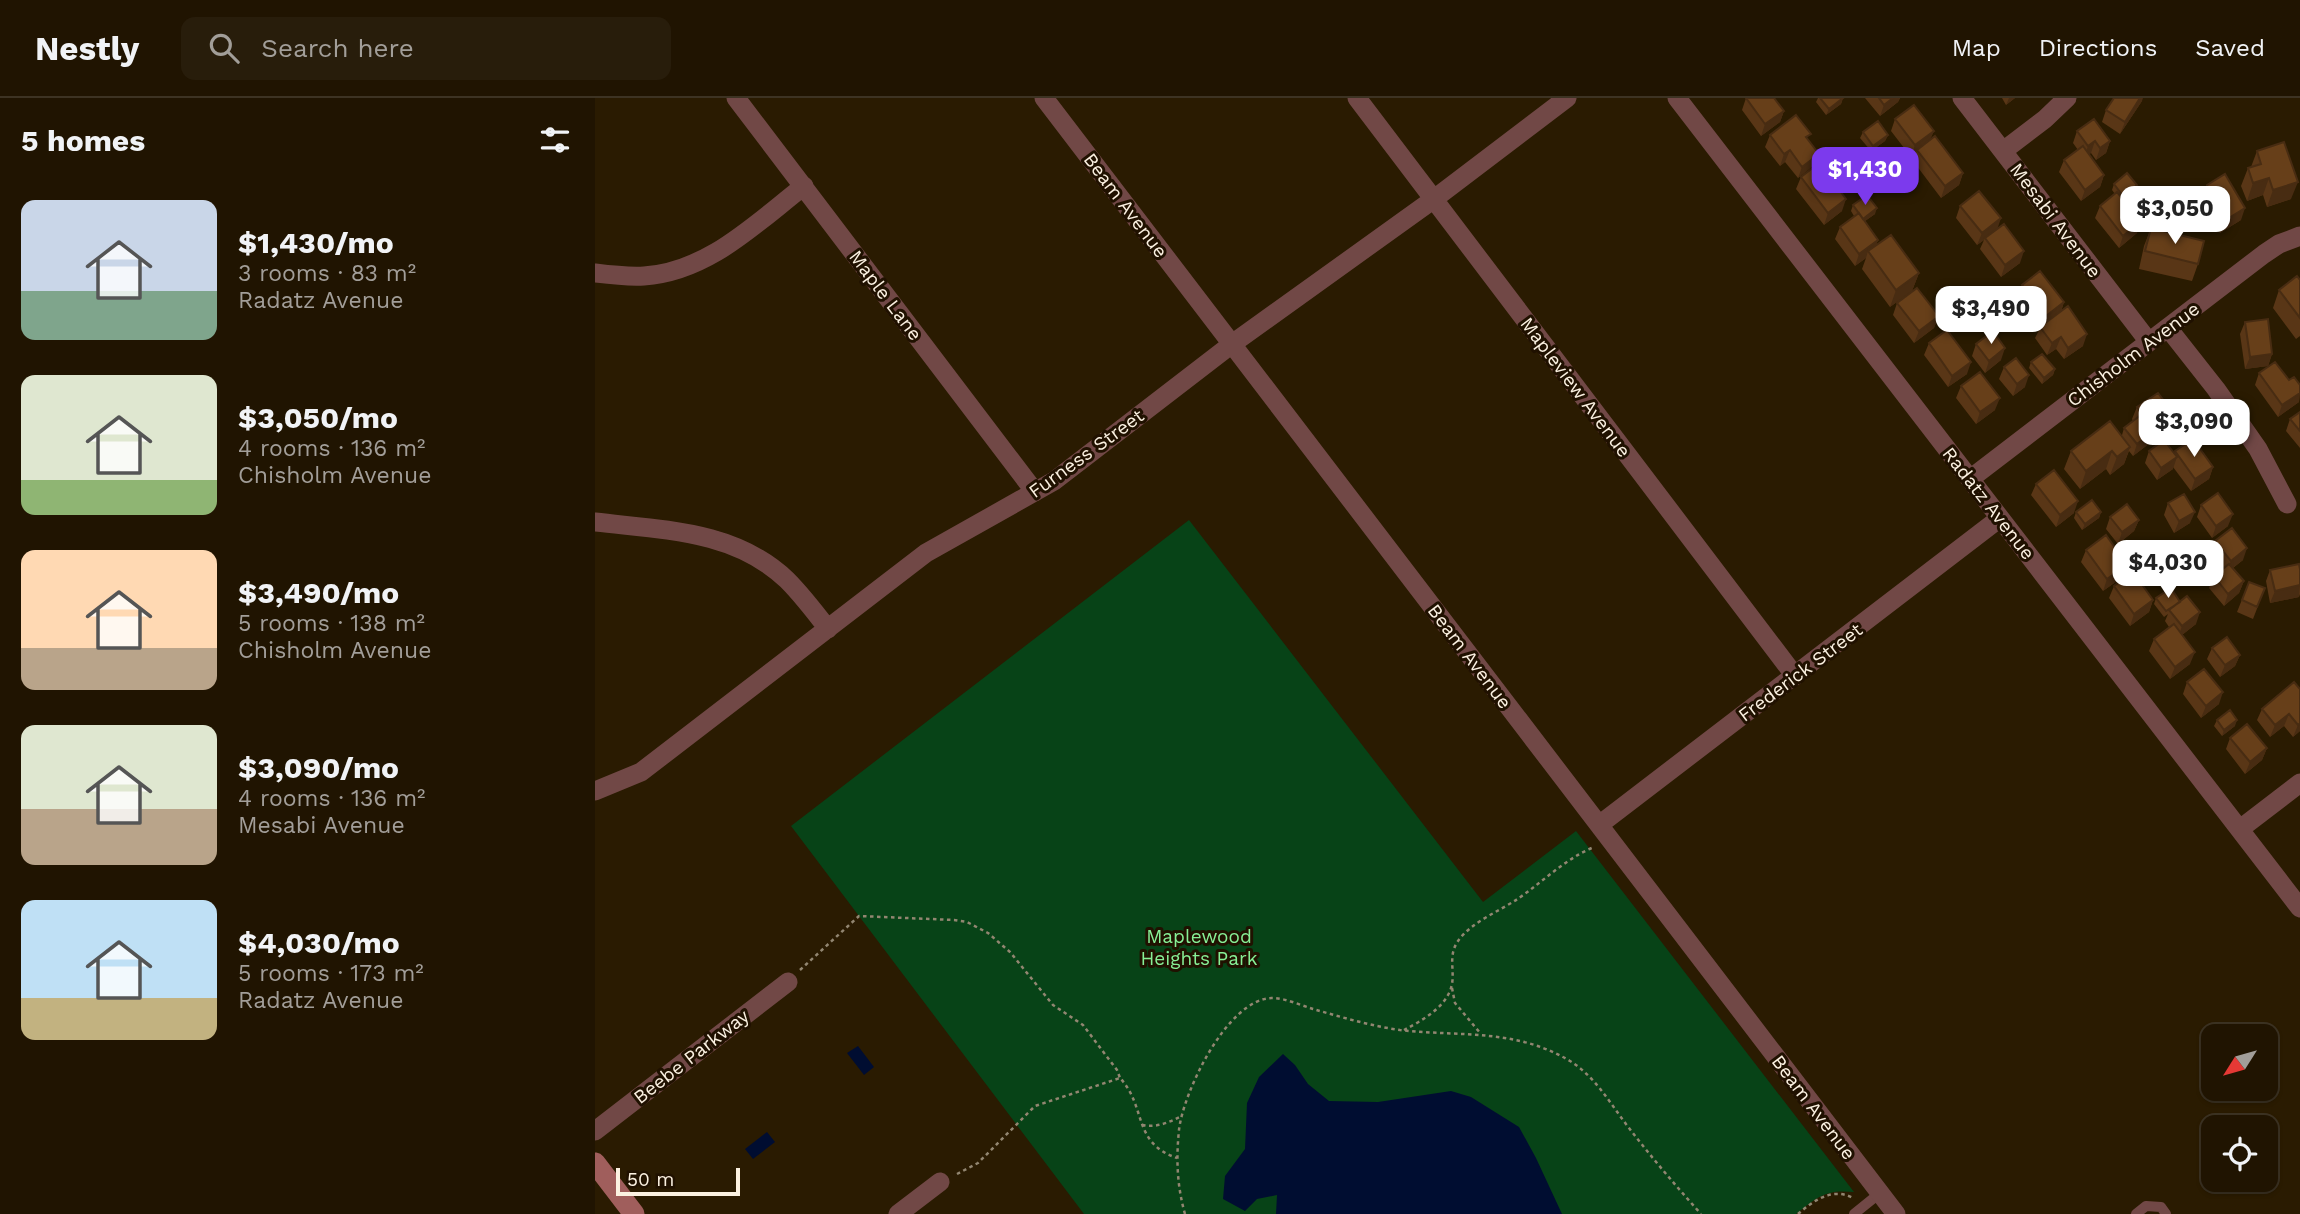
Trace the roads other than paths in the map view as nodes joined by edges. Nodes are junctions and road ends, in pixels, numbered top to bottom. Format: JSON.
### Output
{"nodes":[{"id":1,"x":736,"y":98,"type":"edge"},
{"id":2,"x":1044,"y":98,"type":"edge"},
{"id":3,"x":1357,"y":98,"type":"edge"},
{"id":4,"x":1567,"y":98,"type":"edge"},
{"id":5,"x":1677,"y":98,"type":"edge"},
{"id":6,"x":1962,"y":98,"type":"edge"},
{"id":7,"x":2067,"y":98,"type":"edge"},
{"id":8,"x":2003,"y":151,"type":"junction"},
{"id":9,"x":804,"y":186,"type":"junction"},
{"id":10,"x":1434,"y":199,"type":"junction"},
{"id":11,"x":2300,"y":236,"type":"edge"},
{"id":12,"x":595,"y":273,"type":"edge"},
{"id":13,"x":2168,"y":328,"type":"junction"},
{"id":14,"x":2149,"y":342,"type":"junction"},
{"id":15,"x":1232,"y":344,"type":"junction"},
{"id":16,"x":1971,"y":480,"type":"junction"},
{"id":17,"x":1035,"y":492,"type":"junction"},
{"id":18,"x":2287,"y":503,"type":"dead end"},
{"id":19,"x":2000,"y":518,"type":"junction"},
{"id":20,"x":595,"y":522,"type":"edge"},
{"id":21,"x":828,"y":629,"type":"junction"},
{"id":22,"x":1795,"y":676,"type":"junction"},
{"id":23,"x":2300,"y":783,"type":"edge"},
{"id":24,"x":595,"y":791,"type":"edge"},
{"id":25,"x":2240,"y":829,"type":"junction"},
{"id":26,"x":1605,"y":832,"type":"junction"},
{"id":27,"x":2300,"y":908,"type":"edge"},
{"id":28,"x":788,"y":982,"type":"road end"},
{"id":29,"x":595,"y":1131,"type":"edge"},
{"id":30,"x":595,"y":1163,"type":"edge"},
{"id":31,"x":940,"y":1182,"type":"road end"},
{"id":32,"x":1880,"y":1194,"type":"junction"},
{"id":33,"x":1858,"y":1211,"type":"edge"},
{"id":34,"x":634,"y":1214,"type":"edge"},
{"id":35,"x":898,"y":1214,"type":"edge"},
{"id":36,"x":1896,"y":1214,"type":"edge"},
{"id":37,"x":2136,"y":1214,"type":"edge"},
{"id":38,"x":2166,"y":1214,"type":"edge"}],
"edges":[{"from":1,"to":9,"type":"street","name":"Maple Lane"},
{"from":2,"to":15,"type":"street","name":"Beam Avenue"},
{"from":3,"to":10,"type":"street","name":"Mapleview Avenue"},
{"from":4,"to":10,"type":"street","name":"Furness Street"},
{"from":5,"to":16,"type":"street","name":"Radatz Avenue"},
{"from":6,"to":8,"type":"street","name":"Mesabi Avenue"},
{"from":7,"to":8,"type":"street"},
{"from":8,"to":14,"type":"street","name":"Mesabi Avenue"},
{"from":9,"to":12,"type":"street"},
{"from":9,"to":17,"type":"street","name":"Maple Lane"},
{"from":10,"to":15,"type":"street","name":"Furness Street"},
{"from":10,"to":22,"type":"street","name":"Mapleview Avenue"},
{"from":11,"to":13,"type":"street","name":"Chisholm Avenue"},
{"from":13,"to":14,"type":"street","name":"Chisholm Avenue"},
{"from":13,"to":18,"type":"street"},
{"from":14,"to":16,"type":"street","name":"Chisholm Avenue"},
{"from":15,"to":17,"type":"street","name":"Furness Street"},
{"from":15,"to":26,"type":"street","name":"Beam Avenue"},
{"from":16,"to":19,"type":"street","name":"Radatz Avenue"},
{"from":17,"to":21,"type":"street","name":"Furness Street"},
{"from":19,"to":22,"type":"street","name":"Frederick Street"},
{"from":19,"to":25,"type":"street","name":"Radatz Avenue"},
{"from":20,"to":21,"type":"street"},
{"from":21,"to":24,"type":"street","name":"Furness Street"},
{"from":22,"to":26,"type":"street","name":"Frederick Street"},
{"from":23,"to":25,"type":"street"},
{"from":25,"to":27,"type":"street","name":"Radatz Avenue"},
{"from":26,"to":32,"type":"street","name":"Beam Avenue"},
{"from":28,"to":29,"type":"street","name":"Beebe Parkway"},
{"from":30,"to":34,"type":"street"},
{"from":31,"to":35,"type":"street"},
{"from":32,"to":33,"type":"lane"},
{"from":32,"to":36,"type":"street","name":"Beam Avenue"},
{"from":37,"to":38,"type":"lane"}]}
